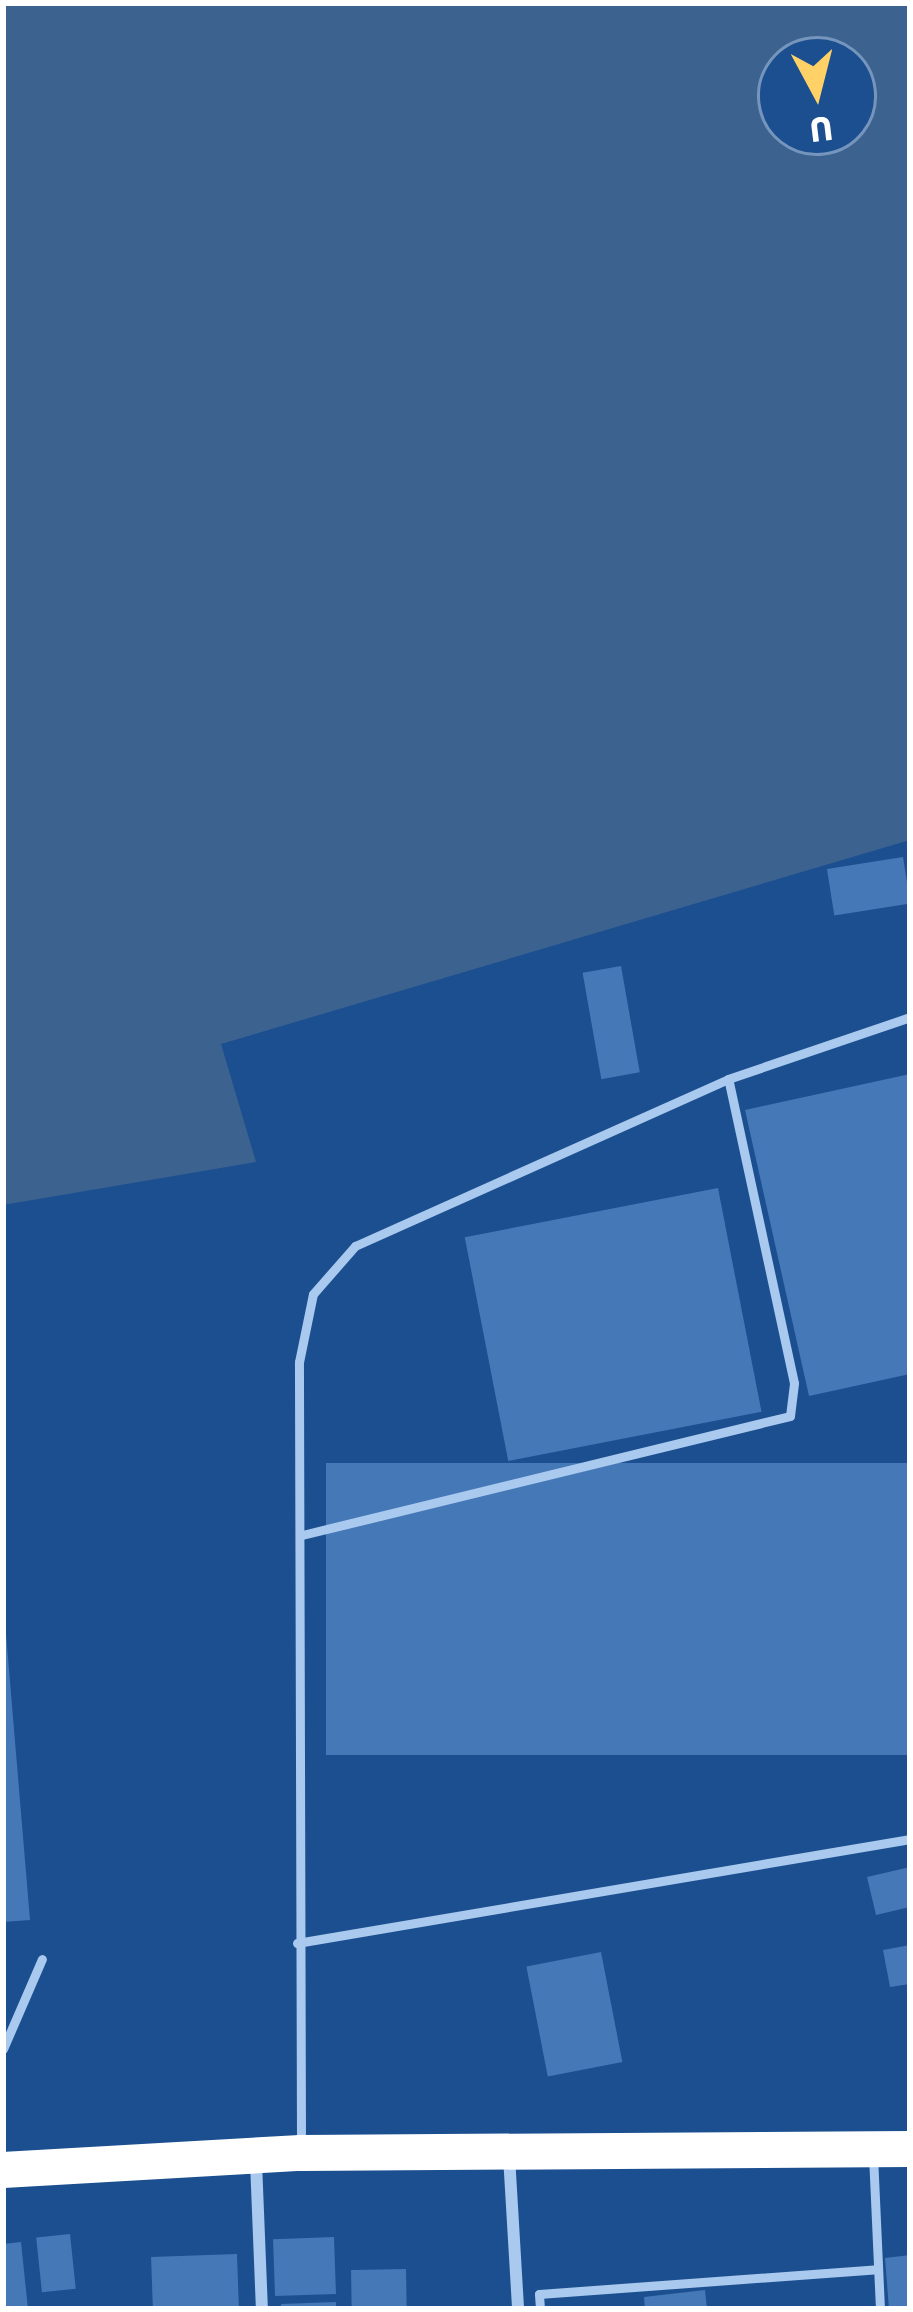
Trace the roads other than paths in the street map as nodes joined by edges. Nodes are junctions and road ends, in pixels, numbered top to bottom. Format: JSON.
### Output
{"nodes":[{"id":1,"x":910,"y":1017,"type":"edge"},
{"id":2,"x":728,"y":1079,"type":"junction"},
{"id":3,"x":302,"y":1535,"type":"junction"},
{"id":4,"x":910,"y":1839,"type":"edge"},
{"id":5,"x":297,"y":1943,"type":"junction"},
{"id":6,"x":42,"y":1959,"type":"dead end"},
{"id":7,"x":3,"y":2049,"type":"edge"},
{"id":8,"x":910,"y":2149,"type":"edge"},
{"id":9,"x":873,"y":2150,"type":"junction"},
{"id":10,"x":301,"y":2152,"type":"junction"},
{"id":11,"x":509,"y":2154,"type":"junction"},
{"id":12,"x":256,"y":2155,"type":"junction"},
{"id":13,"x":3,"y":2170,"type":"edge"},
{"id":14,"x":877,"y":2269,"type":"junction"},
{"id":15,"x":262,"y":2309,"type":"edge"},
{"id":16,"x":518,"y":2309,"type":"edge"},
{"id":17,"x":540,"y":2309,"type":"edge"},
{"id":18,"x":880,"y":2309,"type":"edge"}],
"edges":[{"from":1,"to":2,"type":"lane"},
{"from":2,"to":3,"type":"lane"},
{"from":2,"to":3,"type":"lane"},
{"from":3,"to":5,"type":"lane"},
{"from":4,"to":5,"type":"lane"},
{"from":5,"to":10,"type":"lane"},
{"from":6,"to":7,"type":"lane"},
{"from":8,"to":9,"type":"highway"},
{"from":9,"to":11,"type":"highway"},
{"from":9,"to":14,"type":"lane"},
{"from":10,"to":11,"type":"highway"},
{"from":10,"to":12,"type":"highway"},
{"from":11,"to":16,"type":"street"},
{"from":12,"to":13,"type":"highway"},
{"from":12,"to":15,"type":"street"},
{"from":14,"to":17,"type":"lane"},
{"from":14,"to":18,"type":"lane"}]}
